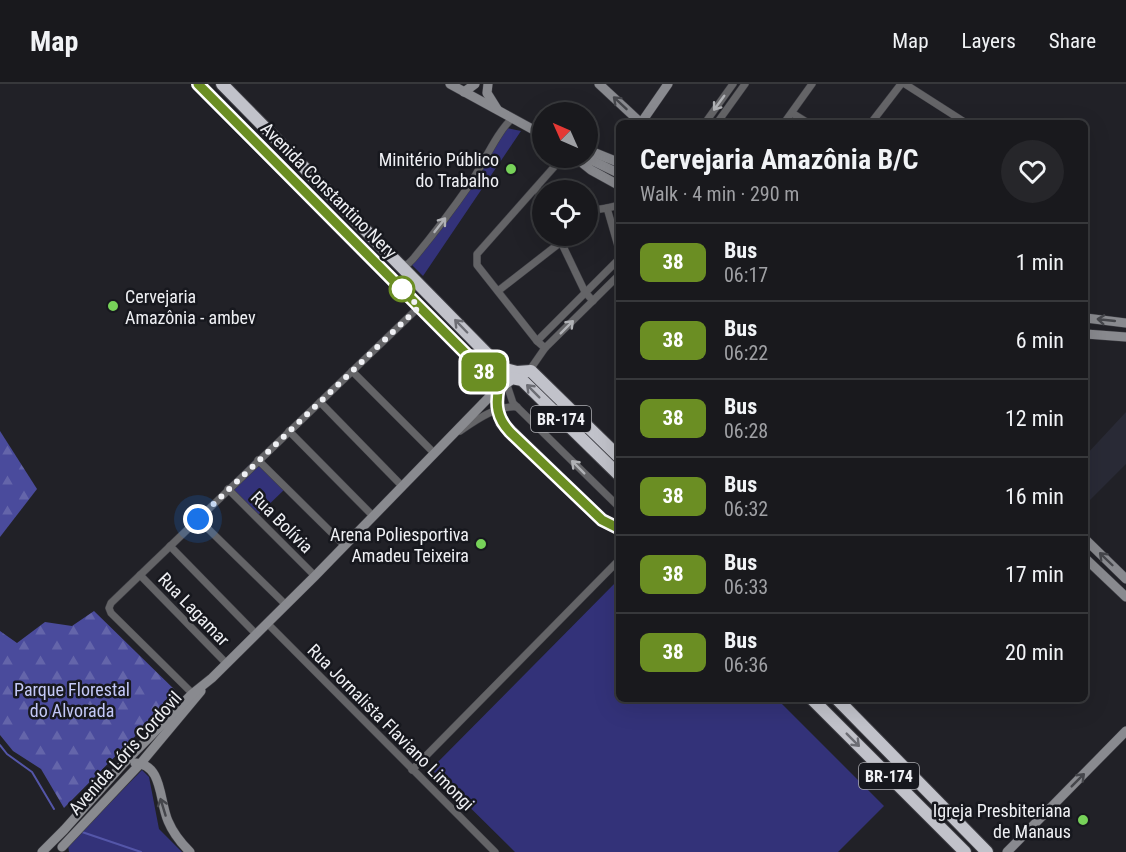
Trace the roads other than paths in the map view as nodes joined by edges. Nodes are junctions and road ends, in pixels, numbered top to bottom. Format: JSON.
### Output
{"nodes":[{"id":1,"x":198,"y":84,"type":"edge"},
{"id":2,"x":222,"y":84,"type":"edge"},
{"id":3,"x":450,"y":84,"type":"edge"},
{"id":4,"x":476,"y":84,"type":"edge"},
{"id":5,"x":488,"y":84,"type":"edge"},
{"id":6,"x":599,"y":84,"type":"edge"},
{"id":7,"x":668,"y":84,"type":"edge"},
{"id":8,"x":733,"y":84,"type":"edge"},
{"id":9,"x":745,"y":84,"type":"edge"},
{"id":10,"x":812,"y":84,"type":"edge"},
{"id":11,"x":903,"y":84,"type":"edge"},
{"id":12,"x":464,"y":92,"type":"junction"},
{"id":13,"x":498,"y":110,"type":"junction"},
{"id":14,"x":792,"y":112,"type":"junction"},
{"id":15,"x":513,"y":118,"type":"junction"},
{"id":16,"x":638,"y":120,"type":"edge"},
{"id":17,"x":643,"y":120,"type":"edge"},
{"id":18,"x":707,"y":120,"type":"edge"},
{"id":19,"x":719,"y":120,"type":"edge"},
{"id":20,"x":786,"y":120,"type":"edge"},
{"id":21,"x":804,"y":120,"type":"edge"},
{"id":22,"x":873,"y":120,"type":"edge"},
{"id":23,"x":961,"y":120,"type":"edge"},
{"id":24,"x":532,"y":129,"type":"edge"},
{"id":25,"x":598,"y":154,"type":"edge"},
{"id":26,"x":616,"y":161,"type":"edge"},
{"id":27,"x":598,"y":164,"type":"edge"},
{"id":28,"x":554,"y":168,"type":"edge"},
{"id":29,"x":588,"y":168,"type":"edge"},
{"id":30,"x":616,"y":172,"type":"edge"},
{"id":31,"x":544,"y":180,"type":"edge"},
{"id":32,"x":616,"y":184,"type":"edge"},
{"id":33,"x":532,"y":194,"type":"edge"},
{"id":34,"x":616,"y":206,"type":"edge"},
{"id":35,"x":607,"y":208,"type":"junction"},
{"id":36,"x":598,"y":209,"type":"edge"},
{"id":37,"x":616,"y":239,"type":"edge"},
{"id":38,"x":552,"y":246,"type":"edge"},
{"id":39,"x":563,"y":246,"type":"edge"},
{"id":40,"x":616,"y":262,"type":"edge"},
{"id":41,"x":400,"y":263,"type":"junction"},
{"id":42,"x":616,"y":267,"type":"edge"},
{"id":43,"x":610,"y":268,"type":"junction"},
{"id":44,"x":616,"y":278,"type":"edge"},
{"id":45,"x":498,"y":291,"type":"junction"},
{"id":46,"x":585,"y":292,"type":"junction"},
{"id":47,"x":593,"y":301,"type":"junction"},
{"id":48,"x":419,"y":307,"type":"junction"},
{"id":49,"x":1088,"y":318,"type":"edge"},
{"id":50,"x":1126,"y":323,"type":"edge"},
{"id":51,"x":1088,"y":334,"type":"edge"},
{"id":52,"x":1126,"y":337,"type":"edge"},
{"id":53,"x":537,"y":341,"type":"junction"},
{"id":54,"x":545,"y":348,"type":"junction"},
{"id":55,"x":501,"y":368,"type":"junction"},
{"id":56,"x":529,"y":370,"type":"junction"},
{"id":57,"x":352,"y":371,"type":"junction"},
{"id":58,"x":502,"y":384,"type":"junction"},
{"id":59,"x":320,"y":402,"type":"junction"},
{"id":60,"x":517,"y":407,"type":"junction"},
{"id":61,"x":497,"y":410,"type":"junction"},
{"id":62,"x":289,"y":431,"type":"junction"},
{"id":63,"x":446,"y":442,"type":"junction"},
{"id":64,"x":434,"y":453,"type":"junction"},
{"id":65,"x":616,"y":454,"type":"edge"},
{"id":66,"x":258,"y":460,"type":"junction"},
{"id":67,"x":616,"y":472,"type":"edge"},
{"id":68,"x":402,"y":486,"type":"junction"},
{"id":69,"x":228,"y":489,"type":"junction"},
{"id":70,"x":616,"y":504,"type":"edge"},
{"id":71,"x":373,"y":516,"type":"junction"},
{"id":72,"x":198,"y":519,"type":"junction"},
{"id":73,"x":616,"y":527,"type":"edge"},
{"id":74,"x":1088,"y":542,"type":"edge"},
{"id":75,"x":344,"y":545,"type":"junction"},
{"id":76,"x":170,"y":546,"type":"junction"},
{"id":77,"x":1088,"y":561,"type":"edge"},
{"id":78,"x":616,"y":563,"type":"edge"},
{"id":79,"x":140,"y":575,"type":"junction"},
{"id":80,"x":315,"y":576,"type":"junction"},
{"id":81,"x":1126,"y":579,"type":"edge"},
{"id":82,"x":1126,"y":597,"type":"edge"},
{"id":83,"x":286,"y":604,"type":"junction"},
{"id":84,"x":267,"y":623,"type":"junction"},
{"id":85,"x":256,"y":633,"type":"junction"},
{"id":86,"x":226,"y":663,"type":"junction"},
{"id":87,"x":194,"y":696,"type":"junction"},
{"id":88,"x":815,"y":702,"type":"edge"},
{"id":89,"x":840,"y":702,"type":"edge"},
{"id":90,"x":1126,"y":731,"type":"edge"},
{"id":91,"x":124,"y":763,"type":"junction"},
{"id":92,"x":141,"y":763,"type":"junction"},
{"id":93,"x":412,"y":770,"type":"junction"},
{"id":94,"x":85,"y":814,"type":"junction"},
{"id":95,"x":64,"y":830,"type":"junction"},
{"id":96,"x":63,"y":849,"type":"edge"},
{"id":97,"x":42,"y":852,"type":"edge"},
{"id":98,"x":190,"y":852,"type":"edge"},
{"id":99,"x":495,"y":852,"type":"edge"},
{"id":100,"x":965,"y":852,"type":"edge"},
{"id":101,"x":987,"y":852,"type":"edge"},
{"id":102,"x":1007,"y":852,"type":"edge"}],
"edges":[{"from":1,"to":48,"type":"highway","name":"Avenida Constantino Nery","number":"BR-174"},
{"from":2,"to":41,"type":"highway","name":"Avenida Constantino Nery"},
{"from":3,"to":12,"type":"street"},
{"from":4,"to":12,"type":"street"},
{"from":5,"to":13,"type":"street"},
{"from":16,"to":6,"type":"street","one_way":true},
{"from":7,"to":17,"type":"street"},
{"from":8,"to":18,"type":"street","one_way":true},
{"from":9,"to":19,"type":"street"},
{"from":10,"to":14,"type":"street"},
{"from":11,"to":22,"type":"street"},
{"from":11,"to":23,"type":"street"},
{"from":12,"to":13,"type":"street"},
{"from":13,"to":15,"type":"street"},
{"from":14,"to":20,"type":"street"},
{"from":14,"to":21,"type":"street"},
{"from":15,"to":24,"type":"street"},
{"from":41,"to":15,"type":"street","one_way":true},
{"from":25,"to":26,"type":"street"},
{"from":27,"to":30,"type":"street"},
{"from":28,"to":31,"type":"street"},
{"from":29,"to":32,"type":"street"},
{"from":33,"to":45,"type":"street"},
{"from":34,"to":35,"type":"street"},
{"from":35,"to":36,"type":"street"},
{"from":35,"to":37,"type":"street"},
{"from":38,"to":45,"type":"street"},
{"from":39,"to":46,"type":"street"},
{"from":40,"to":43,"type":"street"},
{"from":55,"to":41,"type":"highway","name":"Avenida Constantino Nery","one_way":true},
{"from":42,"to":43,"type":"street"},
{"from":43,"to":46,"type":"street"},
{"from":44,"to":47,"type":"street"},
{"from":45,"to":53,"type":"street"},
{"from":46,"to":47,"type":"street"},
{"from":46,"to":53,"type":"street"},
{"from":54,"to":47,"type":"street","one_way":true},
{"from":48,"to":57,"type":"street"},
{"from":48,"to":58,"type":"highway","name":"Avenida Constantino Nery","number":"BR-174"},
{"from":50,"to":49,"type":"street","one_way":true},
{"from":51,"to":52,"type":"street"},
{"from":53,"to":54,"type":"street"},
{"from":54,"to":56,"type":"street"},
{"from":55,"to":56,"type":"highway"},
{"from":55,"to":58,"type":"street"},
{"from":56,"to":65,"type":"highway"},
{"from":57,"to":59,"type":"street"},
{"from":57,"to":64,"type":"street"},
{"from":58,"to":60,"type":"street"},
{"from":58,"to":61,"type":"highway"},
{"from":58,"to":63,"type":"street","name":"Avenida Lóris Cordovil"},
{"from":67,"to":58,"type":"highway","number":"BR-174","one_way":true},
{"from":59,"to":62,"type":"street"},
{"from":59,"to":68,"type":"street"},
{"from":60,"to":61,"type":"street","name":"Avenida Lóris Cordovil"},
{"from":70,"to":60,"type":"street","one_way":true},
{"from":61,"to":63,"type":"street","name":"Avenida Lóris Cordovil"},
{"from":61,"to":73,"type":"highway","number":"BR-174"},
{"from":62,"to":66,"type":"street"},
{"from":62,"to":71,"type":"street"},
{"from":63,"to":64,"type":"street","name":"Avenida Lóris Cordovil"},
{"from":64,"to":68,"type":"street","name":"Avenida Lóris Cordovil"},
{"from":66,"to":69,"type":"street"},
{"from":66,"to":75,"type":"street"},
{"from":68,"to":71,"type":"street","name":"Avenida Lóris Cordovil"},
{"from":69,"to":72,"type":"street"},
{"from":69,"to":80,"type":"street","name":"Rua Bolívia"},
{"from":71,"to":75,"type":"street","name":"Avenida Lóris Cordovil"},
{"from":72,"to":76,"type":"street"},
{"from":72,"to":83,"type":"street"},
{"from":81,"to":74,"type":"street","one_way":true},
{"from":75,"to":80,"type":"street","name":"Avenida Lóris Cordovil"},
{"from":76,"to":79,"type":"street"},
{"from":76,"to":85,"type":"street"},
{"from":77,"to":82,"type":"street"},
{"from":78,"to":93,"type":"street"},
{"from":79,"to":86,"type":"street","name":"Rua Lagamar"},
{"from":79,"to":87,"type":"street"},
{"from":80,"to":83,"type":"street","name":"Avenida Lóris Cordovil"},
{"from":83,"to":84,"type":"street","name":"Avenida Lóris Cordovil"},
{"from":84,"to":85,"type":"street","name":"Avenida Lóris Cordovil"},
{"from":84,"to":93,"type":"street","name":"Rua Jornalista Flaviano Limongi"},
{"from":85,"to":86,"type":"street","name":"Avenida Lóris Cordovil"},
{"from":86,"to":87,"type":"street","name":"Avenida Lóris Cordovil"},
{"from":87,"to":91,"type":"street","name":"Avenida Lóris Cordovil"},
{"from":87,"to":92,"type":"street","name":"Avenida Lóris Cordovil"},
{"from":88,"to":100,"type":"highway","number":"BR-174","one_way":true},
{"from":89,"to":101,"type":"highway","number":"BR-174"},
{"from":102,"to":90,"type":"street","one_way":true},
{"from":91,"to":92,"type":"street"},
{"from":91,"to":94,"type":"street","name":"Avenida Lóris Cordovil"},
{"from":92,"to":94,"type":"street","name":"Avenida Lóris Cordovil"},
{"from":98,"to":92,"type":"street","one_way":true},
{"from":93,"to":99,"type":"street","name":"Rua Jornalista Flaviano Limongi"},
{"from":94,"to":95,"type":"street","name":"Avenida Lóris Cordovil"},
{"from":94,"to":96,"type":"street","name":"Avenida Lóris Cordovil"},
{"from":95,"to":96,"type":"street"},
{"from":95,"to":97,"type":"street","name":"Avenida Lóris Cordovil"}]}
